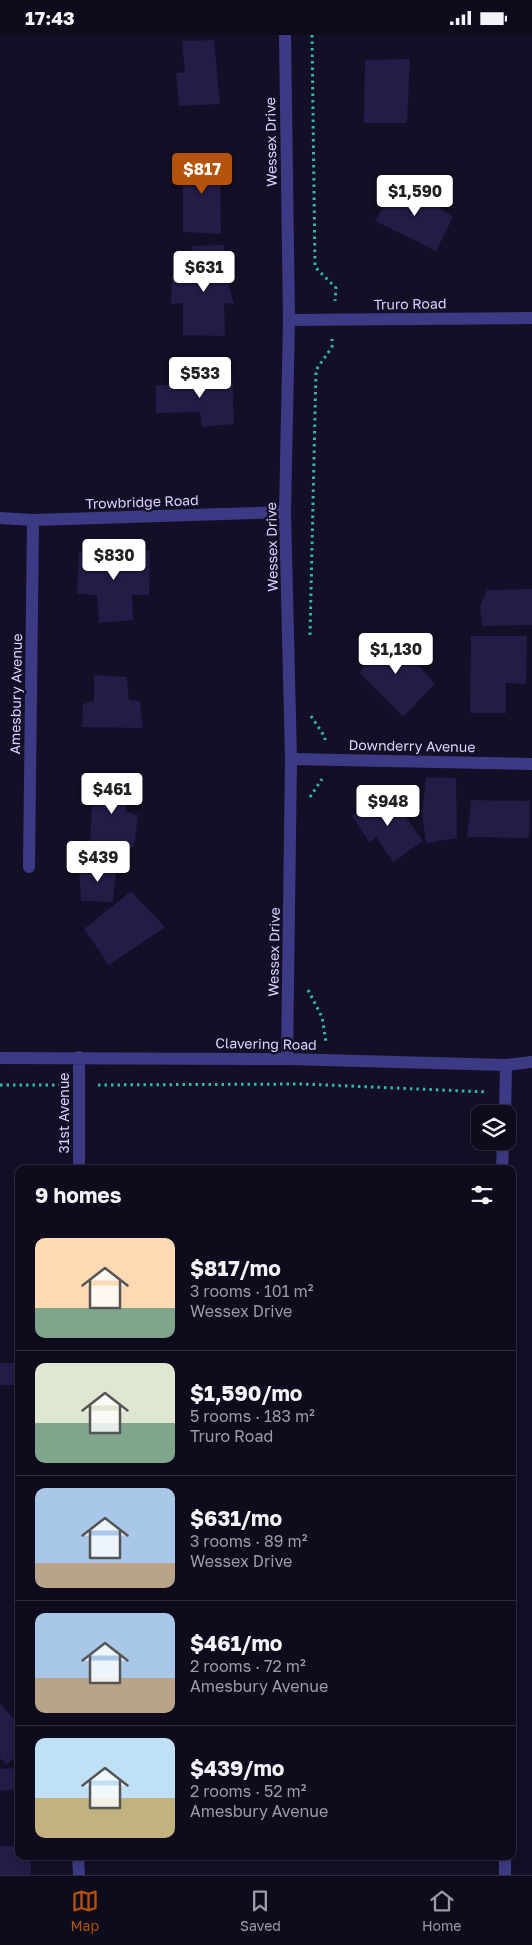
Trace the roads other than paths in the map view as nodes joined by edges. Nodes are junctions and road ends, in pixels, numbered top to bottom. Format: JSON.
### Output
{"nodes":[{"id":1,"x":285,"y":35,"type":"edge"},
{"id":2,"x":532,"y":318,"type":"edge"},
{"id":3,"x":289,"y":320,"type":"junction"},
{"id":4,"x":285,"y":512,"type":"junction"},
{"id":5,"x":0,"y":519,"type":"edge"},
{"id":6,"x":33,"y":520,"type":"junction"},
{"id":7,"x":292,"y":759,"type":"junction"},
{"id":8,"x":532,"y":764,"type":"edge"},
{"id":9,"x":29,"y":867,"type":"dead end"},
{"id":10,"x":79,"y":1057,"type":"junction"},
{"id":11,"x":0,"y":1058,"type":"edge"},
{"id":12,"x":287,"y":1059,"type":"junction"},
{"id":13,"x":532,"y":1063,"type":"edge"},
{"id":14,"x":506,"y":1065,"type":"junction"},
{"id":15,"x":504,"y":1105,"type":"edge"},
{"id":16,"x":503,"y":1150,"type":"edge"},
{"id":17,"x":79,"y":1165,"type":"edge"},
{"id":18,"x":502,"y":1165,"type":"edge"},
{"id":19,"x":78,"y":1860,"type":"edge"},
{"id":20,"x":505,"y":1860,"type":"edge"},
{"id":21,"x":79,"y":1875,"type":"edge"},
{"id":22,"x":506,"y":1875,"type":"edge"}],
"edges":[{"from":1,"to":3,"type":"street","name":"Wessex Drive"},
{"from":2,"to":3,"type":"street","name":"Truro Road"},
{"from":3,"to":4,"type":"street","name":"Wessex Drive"},
{"from":4,"to":6,"type":"street","name":"Trowbridge Road"},
{"from":4,"to":7,"type":"street","name":"Wessex Drive"},
{"from":5,"to":6,"type":"street","name":"Trowbridge Road"},
{"from":6,"to":9,"type":"street","name":"Amesbury Avenue"},
{"from":7,"to":8,"type":"street","name":"Downderry Avenue"},
{"from":7,"to":12,"type":"street","name":"Wessex Drive"},
{"from":10,"to":11,"type":"street","name":"Clavering Road"},
{"from":10,"to":12,"type":"street","name":"Clavering Road"},
{"from":10,"to":17,"type":"street","name":"31st Avenue"},
{"from":12,"to":14,"type":"street","name":"Clavering Road"},
{"from":13,"to":14,"type":"street","name":"Clavering Road"},
{"from":14,"to":15,"type":"street"},
{"from":16,"to":18,"type":"street"},
{"from":19,"to":21,"type":"street"},
{"from":20,"to":22,"type":"street"}]}
